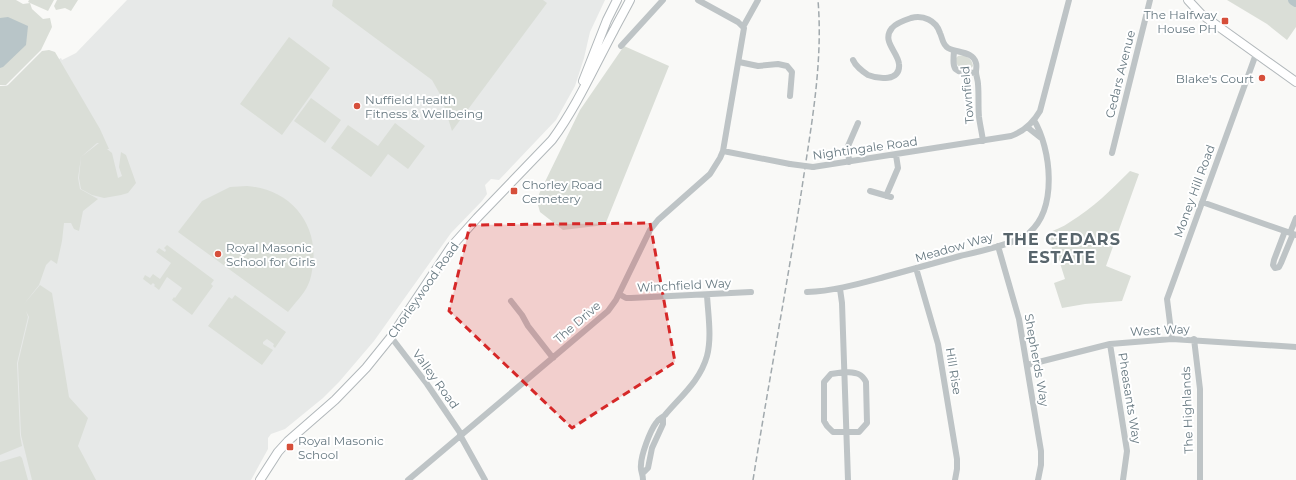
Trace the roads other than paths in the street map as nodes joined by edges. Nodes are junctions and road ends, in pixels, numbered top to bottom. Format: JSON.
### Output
{"nodes":[{"id":1,"x":617,"y":0,"type":"edge"},
{"id":2,"x":630,"y":0,"type":"edge"},
{"id":3,"x":663,"y":0,"type":"edge"},
{"id":4,"x":698,"y":0,"type":"edge"},
{"id":5,"x":758,"y":0,"type":"edge"},
{"id":6,"x":1069,"y":0,"type":"edge"},
{"id":7,"x":1150,"y":0,"type":"edge"},
{"id":8,"x":1188,"y":0,"type":"edge"},
{"id":9,"x":743,"y":27,"type":"junction"},
{"id":10,"x":621,"y":46,"type":"dead end"},
{"id":11,"x":954,"y":51,"type":"junction"},
{"id":12,"x":1256,"y":54,"type":"junction"},
{"id":13,"x":853,"y":60,"type":"dead end"},
{"id":14,"x":739,"y":62,"type":"junction"},
{"id":15,"x":976,"y":73,"type":"junction"},
{"id":16,"x":1296,"y":82,"type":"edge"},
{"id":17,"x":579,"y":95,"type":"junction"},
{"id":18,"x":790,"y":96,"type":"dead end"},
{"id":19,"x":1034,"y":120,"type":"junction"},
{"id":20,"x":858,"y":123,"type":"dead end"},
{"id":21,"x":1027,"y":127,"type":"junction"},
{"id":22,"x":1041,"y":138,"type":"junction"},
{"id":23,"x":983,"y":141,"type":"junction"},
{"id":24,"x":723,"y":151,"type":"junction"},
{"id":25,"x":1112,"y":153,"type":"dead end"},
{"id":26,"x":896,"y":155,"type":"junction"},
{"id":27,"x":849,"y":162,"type":"junction"},
{"id":28,"x":870,"y":191,"type":"dead end"},
{"id":29,"x":1202,"y":202,"type":"junction"},
{"id":30,"x":1296,"y":218,"type":"edge"},
{"id":31,"x":1291,"y":234,"type":"edge"},
{"id":32,"x":998,"y":246,"type":"junction"},
{"id":33,"x":916,"y":268,"type":"junction"},
{"id":34,"x":840,"y":289,"type":"junction"},
{"id":35,"x":751,"y":292,"type":"dead end"},
{"id":36,"x":807,"y":292,"type":"dead end"},
{"id":37,"x":619,"y":294,"type":"junction"},
{"id":38,"x":707,"y":295,"type":"junction"},
{"id":39,"x":511,"y":301,"type":"dead end"},
{"id":40,"x":390,"y":337,"type":"junction"},
{"id":41,"x":1172,"y":339,"type":"junction"},
{"id":42,"x":1194,"y":339,"type":"junction"},
{"id":43,"x":1110,"y":344,"type":"junction"},
{"id":44,"x":1296,"y":347,"type":"edge"},
{"id":45,"x":553,"y":358,"type":"junction"},
{"id":46,"x":1027,"y":365,"type":"junction"},
{"id":47,"x":844,"y":372,"type":"junction"},
{"id":48,"x":846,"y":433,"type":"junction"},
{"id":49,"x":460,"y":435,"type":"junction"},
{"id":50,"x":260,"y":480,"type":"edge"},
{"id":51,"x":408,"y":480,"type":"edge"},
{"id":52,"x":485,"y":480,"type":"edge"},
{"id":53,"x":642,"y":480,"type":"edge"},
{"id":54,"x":848,"y":480,"type":"edge"},
{"id":55,"x":955,"y":480,"type":"edge"},
{"id":56,"x":1038,"y":480,"type":"edge"},
{"id":57,"x":1123,"y":480,"type":"edge"},
{"id":58,"x":1200,"y":480,"type":"edge"}],
"edges":[{"from":1,"to":17,"type":"main road"},
{"from":2,"to":17,"type":"main road"},
{"from":3,"to":10,"type":"street"},
{"from":4,"to":9,"type":"street"},
{"from":5,"to":9,"type":"street"},
{"from":6,"to":19,"type":"street","name":"Nightingale Road"},
{"from":7,"to":25,"type":"street","name":"Cedars Avenue"},
{"from":8,"to":12,"type":"main road"},
{"from":9,"to":14,"type":"street"},
{"from":11,"to":13,"type":"street","name":"Townfield"},
{"from":11,"to":15,"type":"street","name":"Townfield"},
{"from":11,"to":15,"type":"street"},
{"from":12,"to":16,"type":"main road"},
{"from":12,"to":29,"type":"street","name":"Money Hill Road"},
{"from":14,"to":18,"type":"street"},
{"from":14,"to":24,"type":"street"},
{"from":15,"to":23,"type":"street","name":"Townfield"},
{"from":17,"to":40,"type":"main road","name":"Chorleywood Road"},
{"from":19,"to":21,"type":"street","name":"Nightingale Road"},
{"from":19,"to":22,"type":"street","name":"Meadow Way"},
{"from":20,"to":27,"type":"street"},
{"from":21,"to":22,"type":"street"},
{"from":21,"to":23,"type":"street","name":"Nightingale Road"},
{"from":22,"to":32,"type":"street","name":"Meadow Way"},
{"from":23,"to":26,"type":"street","name":"Nightingale Road"},
{"from":24,"to":27,"type":"street","name":"Nightingale Road","bridge":true},
{"from":24,"to":37,"type":"street","name":"The Drive"},
{"from":26,"to":27,"type":"street","name":"Nightingale Road"},
{"from":26,"to":28,"type":"street"},
{"from":29,"to":31,"type":"street"},
{"from":29,"to":41,"type":"street","name":"Money Hill Road"},
{"from":30,"to":31,"type":"street"},
{"from":31,"to":31,"type":"street"},
{"from":32,"to":33,"type":"street","name":"Meadow Way"},
{"from":32,"to":46,"type":"street","name":"Shepherds Way"},
{"from":33,"to":34,"type":"street","name":"Meadow Way"},
{"from":33,"to":55,"type":"street","name":"Hill Rise"},
{"from":34,"to":36,"type":"street","name":"Meadow Way"},
{"from":34,"to":47,"type":"street"},
{"from":35,"to":38,"type":"street","name":"Winchfield Way"},
{"from":37,"to":38,"type":"street","name":"Winchfield Way"},
{"from":37,"to":45,"type":"street","name":"The Drive"},
{"from":38,"to":53,"type":"street"},
{"from":39,"to":45,"type":"street"},
{"from":40,"to":49,"type":"street","name":"Valley Road"},
{"from":40,"to":50,"type":"main road","name":"Chorleywood Road"},
{"from":41,"to":42,"type":"street","name":"West Way"},
{"from":41,"to":43,"type":"street","name":"West Way"},
{"from":42,"to":44,"type":"street","name":"West Way"},
{"from":42,"to":58,"type":"street","name":"The Highlands"},
{"from":43,"to":46,"type":"street","name":"West Way"},
{"from":43,"to":57,"type":"street","name":"Pheasants Way"},
{"from":45,"to":49,"type":"street","name":"The Drive"},
{"from":46,"to":56,"type":"street","name":"Shepherds Way"},
{"from":47,"to":48,"type":"street"},
{"from":47,"to":48,"type":"street"},
{"from":47,"to":48,"type":"street"},
{"from":48,"to":54,"type":"street"},
{"from":49,"to":51,"type":"street","name":"The Drive"},
{"from":49,"to":52,"type":"street","name":"Valley Road"}]}
